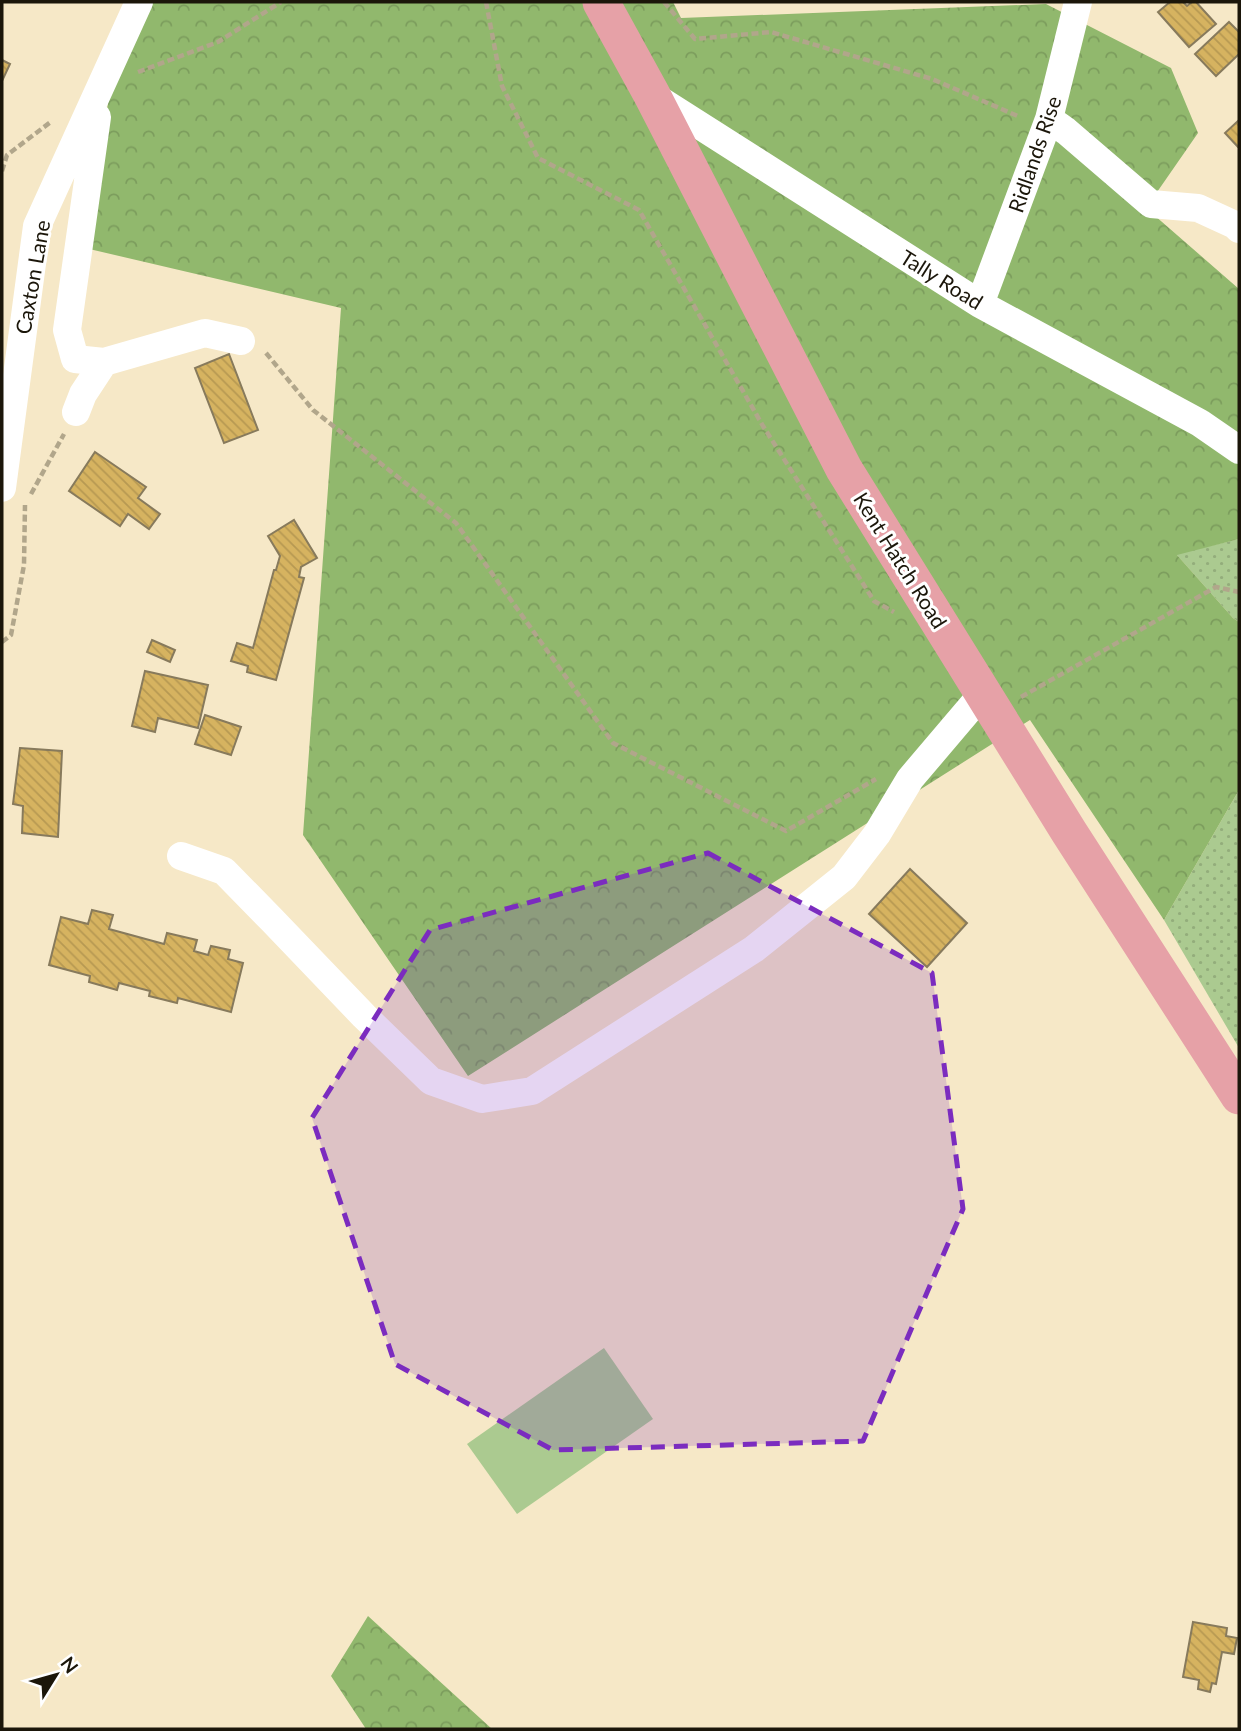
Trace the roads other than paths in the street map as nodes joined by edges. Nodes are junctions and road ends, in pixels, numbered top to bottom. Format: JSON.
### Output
{"nodes":[{"id":1,"x":139,"y":2,"type":"edge"},
{"id":2,"x":601,"y":2,"type":"edge"},
{"id":3,"x":1078,"y":2,"type":"edge"},
{"id":4,"x":101,"y":85,"type":"junction"},
{"id":5,"x":652,"y":95,"type":"junction"},
{"id":6,"x":1048,"y":124,"type":"junction"},
{"id":7,"x":1239,"y":229,"type":"edge"},
{"id":8,"x":980,"y":304,"type":"junction"},
{"id":9,"x":241,"y":341,"type":"road end"},
{"id":10,"x":104,"y":362,"type":"junction"},
{"id":11,"x":76,"y":412,"type":"road end"},
{"id":12,"x":1239,"y":450,"type":"edge"},
{"id":13,"x":2,"y":488,"type":"edge"},
{"id":14,"x":989,"y":702,"type":"junction"},
{"id":15,"x":181,"y":856,"type":"dead end"},
{"id":16,"x":1239,"y":1096,"type":"edge"}],
"edges":[{"from":1,"to":4,"type":"street","name":"Caxton Lane"},
{"from":2,"to":5,"type":"main road","name":"Kent Hatch Road"},
{"from":3,"to":6,"type":"street","name":"Ridlands Rise"},
{"from":4,"to":10,"type":"street"},
{"from":4,"to":13,"type":"street","name":"Caxton Lane"},
{"from":5,"to":8,"type":"street","name":"Tally Road"},
{"from":5,"to":14,"type":"main road","name":"Kent Hatch Road"},
{"from":6,"to":7,"type":"street"},
{"from":6,"to":8,"type":"street","name":"Ridlands Rise"},
{"from":8,"to":12,"type":"street","name":"Tally Road"},
{"from":9,"to":10,"type":"street"},
{"from":10,"to":11,"type":"street"},
{"from":14,"to":15,"type":"street"},
{"from":14,"to":16,"type":"main road","name":"Kent Hatch Road"}]}
